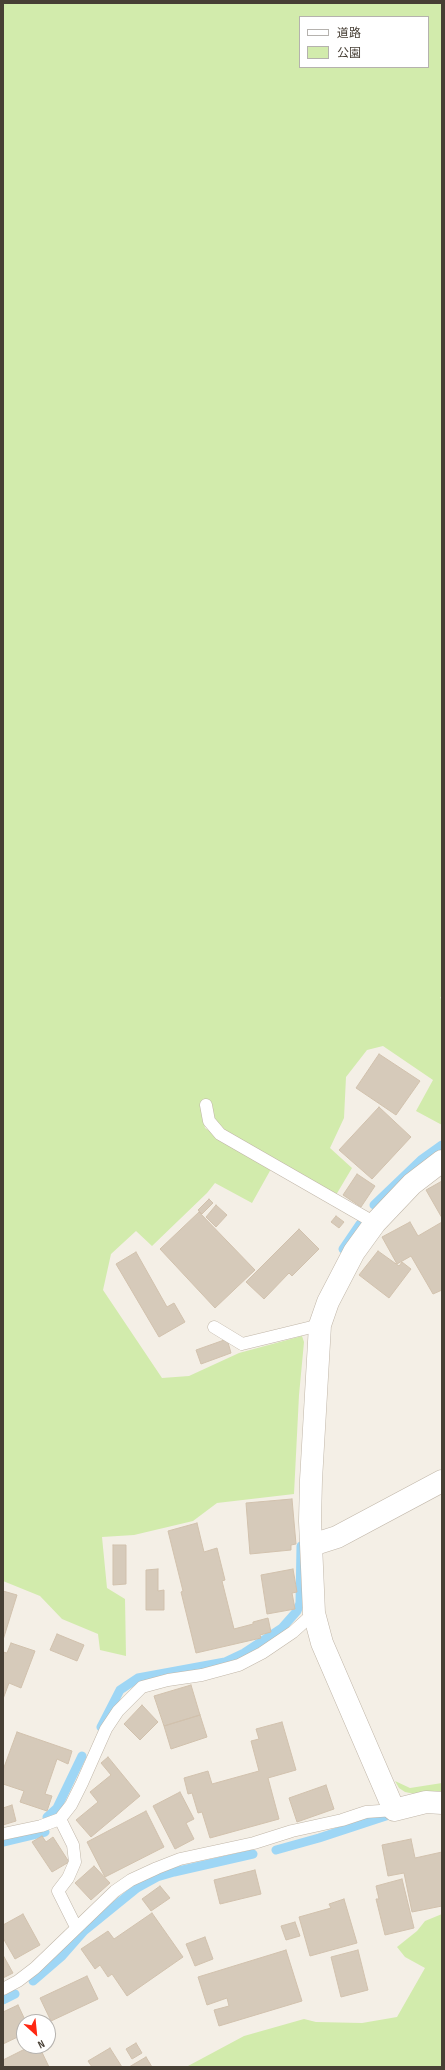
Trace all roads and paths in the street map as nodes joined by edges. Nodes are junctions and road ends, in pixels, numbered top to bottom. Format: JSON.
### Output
{"nodes":[{"id":1,"x":206,"y":1104,"type":"dead end"},
{"id":2,"x":442,"y":1161,"type":"edge"},
{"id":3,"x":375,"y":1223,"type":"junction"},
{"id":4,"x":320,"y":1325,"type":"junction"},
{"id":5,"x":214,"y":1327,"type":"dead end"},
{"id":6,"x":442,"y":1481,"type":"edge"},
{"id":7,"x":312,"y":1545,"type":"junction"},
{"id":8,"x":314,"y":1613,"type":"junction"},
{"id":9,"x":442,"y":1803,"type":"edge"},
{"id":10,"x":394,"y":1810,"type":"junction"},
{"id":11,"x":60,"y":1819,"type":"junction"},
{"id":12,"x":3,"y":1834,"type":"edge"},
{"id":13,"x":76,"y":1927,"type":"junction"},
{"id":14,"x":3,"y":1989,"type":"edge"}],
"edges":[{"from":1,"to":3,"type":"lane"},
{"from":2,"to":3,"type":"street"},
{"from":3,"to":4,"type":"street"},
{"from":4,"to":5,"type":"lane"},
{"from":4,"to":7,"type":"street"},
{"from":6,"to":7,"type":"street"},
{"from":7,"to":8,"type":"street"},
{"from":8,"to":10,"type":"street"},
{"from":8,"to":11,"type":"lane"},
{"from":9,"to":10,"type":"street"},
{"from":10,"to":13,"type":"lane"},
{"from":11,"to":12,"type":"lane"},
{"from":11,"to":13,"type":"lane"},
{"from":13,"to":14,"type":"lane"}]}
